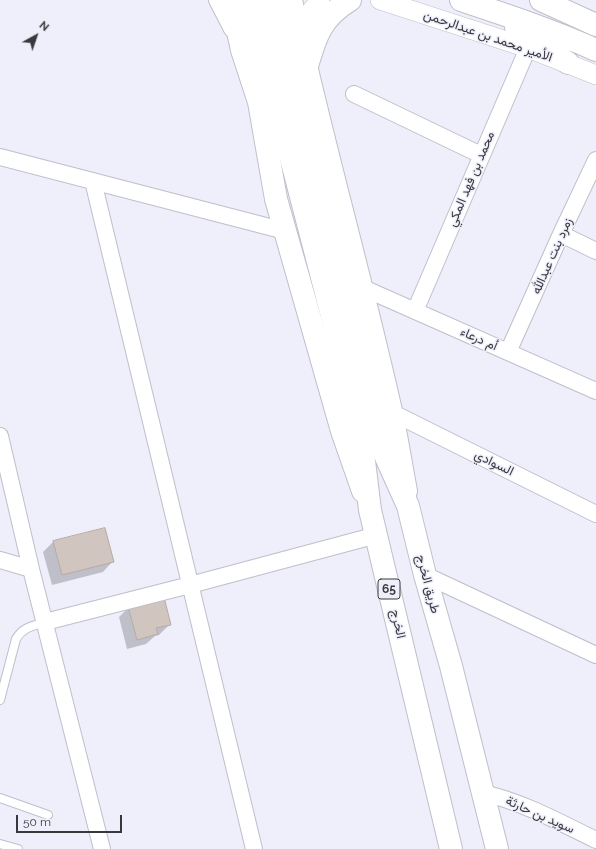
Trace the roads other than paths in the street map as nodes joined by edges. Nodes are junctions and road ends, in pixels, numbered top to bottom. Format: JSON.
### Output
{"nodes":[{"id":1,"x":217,"y":0,"type":"edge"},
{"id":2,"x":231,"y":0,"type":"edge"},
{"id":3,"x":250,"y":0,"type":"edge"},
{"id":4,"x":271,"y":0,"type":"edge"},
{"id":5,"x":291,"y":0,"type":"edge"},
{"id":6,"x":320,"y":0,"type":"edge"},
{"id":7,"x":350,"y":0,"type":"edge"},
{"id":8,"x":380,"y":0,"type":"edge"},
{"id":9,"x":461,"y":0,"type":"edge"},
{"id":10,"x":541,"y":0,"type":"edge"},
{"id":11,"x":488,"y":9,"type":"junction"},
{"id":12,"x":596,"y":24,"type":"edge"},
{"id":13,"x":298,"y":33,"type":"junction"},
{"id":14,"x":528,"y":48,"type":"junction"},
{"id":15,"x":242,"y":50,"type":"junction"},
{"id":16,"x":596,"y":50,"type":"edge"},
{"id":17,"x":568,"y":63,"type":"junction"},
{"id":18,"x":306,"y":68,"type":"junction"},
{"id":19,"x":596,"y":75,"type":"edge"},
{"id":20,"x":354,"y":94,"type":"dead end"},
{"id":21,"x":481,"y":155,"type":"junction"},
{"id":22,"x":0,"y":157,"type":"edge"},
{"id":23,"x":596,"y":160,"type":"edge"},
{"id":24,"x":93,"y":181,"type":"junction"},
{"id":25,"x":285,"y":231,"type":"junction"},
{"id":26,"x":561,"y":234,"type":"junction"},
{"id":27,"x":596,"y":251,"type":"edge"},
{"id":28,"x":361,"y":287,"type":"junction"},
{"id":29,"x":415,"y":311,"type":"junction"},
{"id":30,"x":342,"y":325,"type":"junction"},
{"id":31,"x":508,"y":352,"type":"junction"},
{"id":32,"x":596,"y":391,"type":"edge"},
{"id":33,"x":391,"y":412,"type":"junction"},
{"id":34,"x":0,"y":436,"type":"edge"},
{"id":35,"x":408,"y":506,"type":"junction"},
{"id":36,"x":370,"y":510,"type":"junction"},
{"id":37,"x":596,"y":514,"type":"edge"},
{"id":38,"x":376,"y":535,"type":"junction"},
{"id":39,"x":0,"y":560,"type":"edge"},
{"id":40,"x":31,"y":569,"type":"junction"},
{"id":41,"x":425,"y":575,"type":"junction"},
{"id":42,"x":190,"y":585,"type":"junction"},
{"id":43,"x":45,"y":622,"type":"junction"},
{"id":44,"x":596,"y":656,"type":"edge"},
{"id":45,"x":0,"y":700,"type":"edge"},
{"id":46,"x":483,"y":793,"type":"junction"},
{"id":47,"x":0,"y":798,"type":"edge"},
{"id":48,"x":48,"y":815,"type":"dead end"},
{"id":49,"x":596,"y":840,"type":"edge"},
{"id":50,"x":0,"y":844,"type":"edge"},
{"id":51,"x":18,"y":849,"type":"edge"},
{"id":52,"x":102,"y":849,"type":"edge"},
{"id":53,"x":254,"y":849,"type":"edge"},
{"id":54,"x":451,"y":849,"type":"edge"},
{"id":55,"x":497,"y":849,"type":"edge"}],
"edges":[{"from":1,"to":15,"type":"street"},
{"from":2,"to":15,"type":"main road"},
{"from":3,"to":30,"type":"main road"},
{"from":4,"to":30,"type":"main road"},
{"from":5,"to":13,"type":"main road"},
{"from":6,"to":13,"type":"street"},
{"from":7,"to":18,"type":"main road"},
{"from":8,"to":14,"type":"street","name":"الأمير محمد بن عبدالرحمن"},
{"from":9,"to":11,"type":"main road"},
{"from":10,"to":12,"type":"main road"},
{"from":11,"to":16,"type":"main road"},
{"from":11,"to":17,"type":"main road"},
{"from":13,"to":18,"type":"main road"},
{"from":14,"to":17,"type":"street","name":"الأمير محمد بن عبدالرحمن"},
{"from":14,"to":21,"type":"street","name":"محمد بن فهد المكي"},
{"from":15,"to":25,"type":"main road"},
{"from":17,"to":19,"type":"street","name":"الأمير محمد بن عبدالرحمن"},
{"from":18,"to":28,"type":"main road"},
{"from":20,"to":21,"type":"street"},
{"from":21,"to":29,"type":"street","name":"محمد بن فهد المكي"},
{"from":22,"to":24,"type":"street"},
{"from":23,"to":26,"type":"street","name":"زمرد بنت عبدالله"},
{"from":24,"to":25,"type":"street"},
{"from":24,"to":42,"type":"street"},
{"from":25,"to":36,"type":"main road"},
{"from":26,"to":27,"type":"street"},
{"from":26,"to":31,"type":"street","name":"زمرد بنت عبدالله"},
{"from":28,"to":29,"type":"street","name":"أم درعاء"},
{"from":28,"to":33,"type":"main road"},
{"from":29,"to":31,"type":"street","name":"أم درعاء"},
{"from":30,"to":35,"type":"main road","name":"طريق الخرج"},
{"from":30,"to":36,"type":"main road","name":"الخرج","number":"65"},
{"from":31,"to":32,"type":"street","name":"أم درعاء"},
{"from":33,"to":35,"type":"main road"},
{"from":33,"to":37,"type":"street","name":"السوادي"},
{"from":34,"to":40,"type":"street"},
{"from":35,"to":41,"type":"main road","name":"طريق الخرج"},
{"from":36,"to":38,"type":"main road","name":"الخرج","number":"65"},
{"from":38,"to":42,"type":"street"},
{"from":38,"to":54,"type":"main road","name":"الخرج","number":"65"},
{"from":39,"to":40,"type":"street"},
{"from":40,"to":43,"type":"street"},
{"from":41,"to":44,"type":"street"},
{"from":41,"to":46,"type":"main road","name":"طريق الخرج"},
{"from":42,"to":43,"type":"street"},
{"from":42,"to":53,"type":"street"},
{"from":43,"to":45,"type":"lane"},
{"from":43,"to":52,"type":"street"},
{"from":46,"to":49,"type":"street","name":"سويد بن حارثة"},
{"from":46,"to":55,"type":"main road","name":"طريق الخرج"},
{"from":47,"to":48,"type":"lane"},
{"from":50,"to":51,"type":"lane"}]}
